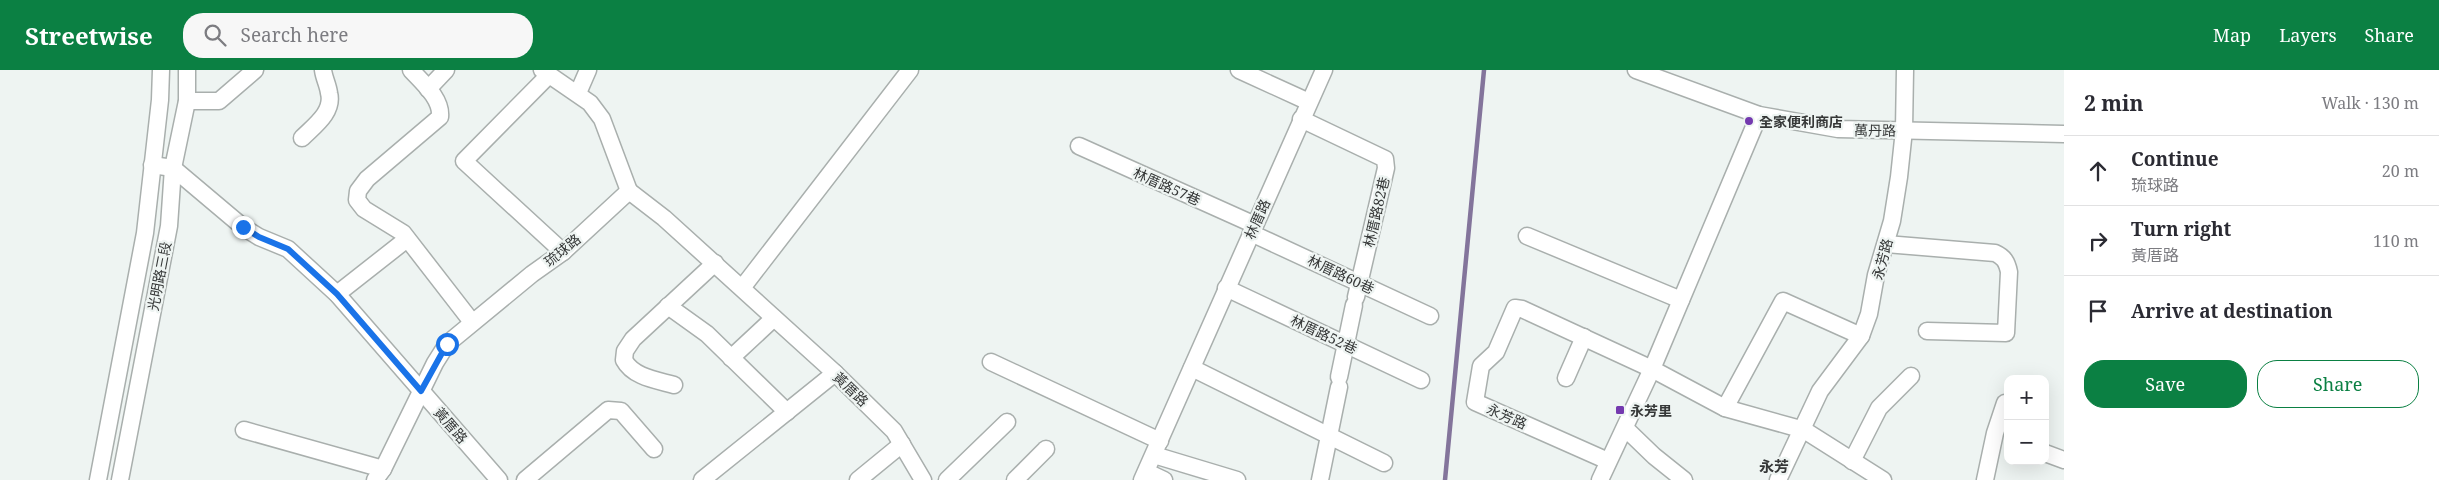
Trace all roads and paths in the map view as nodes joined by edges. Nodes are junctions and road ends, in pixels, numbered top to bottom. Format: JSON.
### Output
{"nodes":[{"id":1,"x":161,"y":70,"type":"edge"},
{"id":2,"x":187,"y":70,"type":"edge"},
{"id":3,"x":255,"y":70,"type":"edge"},
{"id":4,"x":323,"y":70,"type":"edge"},
{"id":5,"x":411,"y":70,"type":"edge"},
{"id":6,"x":446,"y":70,"type":"edge"},
{"id":7,"x":588,"y":70,"type":"edge"},
{"id":8,"x":910,"y":70,"type":"edge"},
{"id":9,"x":1239,"y":70,"type":"edge"},
{"id":10,"x":1324,"y":70,"type":"edge"},
{"id":11,"x":1636,"y":70,"type":"edge"},
{"id":12,"x":1905,"y":70,"type":"edge"},
{"id":13,"x":546,"y":72,"type":"edge"},
{"id":14,"x":428,"y":89,"type":"junction"},
{"id":15,"x":578,"y":93,"type":"junction"},
{"id":16,"x":187,"y":101,"type":"junction"},
{"id":17,"x":1309,"y":102,"type":"junction"},
{"id":18,"x":1759,"y":115,"type":"junction"},
{"id":19,"x":1302,"y":119,"type":"junction"},
{"id":20,"x":1904,"y":130,"type":"junction"},
{"id":21,"x":2064,"y":134,"type":"edge"},
{"id":22,"x":302,"y":138,"type":"dead end"},
{"id":23,"x":1079,"y":146,"type":"dead end"},
{"id":24,"x":152,"y":165,"type":"junction"},
{"id":25,"x":173,"y":168,"type":"junction"},
{"id":26,"x":629,"y":191,"type":"junction"},
{"id":27,"x":1253,"y":229,"type":"junction"},
{"id":28,"x":1527,"y":236,"type":"dead end"},
{"id":29,"x":407,"y":239,"type":"junction"},
{"id":30,"x":1886,"y":244,"type":"junction"},
{"id":31,"x":563,"y":252,"type":"junction"},
{"id":32,"x":715,"y":263,"type":"junction"},
{"id":33,"x":742,"y":288,"type":"junction"},
{"id":34,"x":1226,"y":288,"type":"junction"},
{"id":35,"x":337,"y":294,"type":"junction"},
{"id":36,"x":1356,"y":295,"type":"junction"},
{"id":37,"x":1681,"y":300,"type":"junction"},
{"id":38,"x":668,"y":306,"type":"junction"},
{"id":39,"x":1430,"y":316,"type":"dead end"},
{"id":40,"x":774,"y":318,"type":"junction"},
{"id":41,"x":472,"y":322,"type":"junction"},
{"id":42,"x":1927,"y":331,"type":"dead end"},
{"id":43,"x":1861,"y":336,"type":"junction"},
{"id":44,"x":1584,"y":338,"type":"junction"},
{"id":45,"x":1346,"y":345,"type":"junction"},
{"id":46,"x":731,"y":358,"type":"junction"},
{"id":47,"x":991,"y":362,"type":"dead end"},
{"id":48,"x":1192,"y":368,"type":"junction"},
{"id":49,"x":1652,"y":369,"type":"junction"},
{"id":50,"x":835,"y":373,"type":"junction"},
{"id":51,"x":1911,"y":376,"type":"dead end"},
{"id":52,"x":1566,"y":378,"type":"dead end"},
{"id":53,"x":1421,"y":380,"type":"dead end"},
{"id":54,"x":674,"y":385,"type":"dead end"},
{"id":55,"x":421,"y":391,"type":"junction"},
{"id":56,"x":2004,"y":403,"type":"dead end"},
{"id":57,"x":1725,"y":408,"type":"junction"},
{"id":58,"x":787,"y":412,"type":"junction"},
{"id":59,"x":1007,"y":422,"type":"dead end"},
{"id":60,"x":1625,"y":428,"type":"junction"},
{"id":61,"x":244,"y":430,"type":"dead end"},
{"id":62,"x":1804,"y":430,"type":"junction"},
{"id":63,"x":1329,"y":436,"type":"junction"},
{"id":64,"x":2001,"y":436,"type":"edge"},
{"id":65,"x":902,"y":444,"type":"junction"},
{"id":66,"x":1046,"y":448,"type":"dead end"},
{"id":67,"x":1157,"y":448,"type":"junction"},
{"id":68,"x":654,"y":449,"type":"dead end"},
{"id":69,"x":2049,"y":454,"type":"edge"},
{"id":70,"x":1852,"y":460,"type":"junction"},
{"id":71,"x":2064,"y":460,"type":"edge"},
{"id":72,"x":1384,"y":462,"type":"dead end"},
{"id":73,"x":379,"y":474,"type":"edge"},
{"id":74,"x":1606,"y":474,"type":"edge"},
{"id":75,"x":1144,"y":476,"type":"edge"},
{"id":76,"x":98,"y":480,"type":"edge"},
{"id":77,"x":120,"y":480,"type":"edge"},
{"id":78,"x":499,"y":480,"type":"edge"},
{"id":79,"x":525,"y":480,"type":"edge"},
{"id":80,"x":702,"y":480,"type":"edge"},
{"id":81,"x":858,"y":480,"type":"edge"},
{"id":82,"x":923,"y":480,"type":"edge"},
{"id":83,"x":947,"y":480,"type":"edge"},
{"id":84,"x":1016,"y":480,"type":"edge"},
{"id":85,"x":1164,"y":480,"type":"edge"},
{"id":86,"x":1237,"y":480,"type":"edge"},
{"id":87,"x":1320,"y":480,"type":"edge"},
{"id":88,"x":1684,"y":480,"type":"edge"},
{"id":89,"x":1778,"y":480,"type":"edge"},
{"id":90,"x":1883,"y":480,"type":"edge"},
{"id":91,"x":1985,"y":480,"type":"edge"}],
"edges":[{"from":1,"to":24,"type":"street","name":"光明路三段"},
{"from":2,"to":16,"type":"street","name":"光明路三段"},
{"from":3,"to":16,"type":"street"},
{"from":4,"to":22,"type":"street"},
{"from":5,"to":14,"type":"street"},
{"from":6,"to":14,"type":"street"},
{"from":7,"to":15,"type":"street"},
{"from":8,"to":33,"type":"street"},
{"from":9,"to":17,"type":"street"},
{"from":10,"to":17,"type":"street","name":"林厝路"},
{"from":11,"to":18,"type":"street","name":"萬丹路"},
{"from":12,"to":20,"type":"street","name":"永芳路"},
{"from":13,"to":15,"type":"street"},
{"from":13,"to":31,"type":"street"},
{"from":14,"to":29,"type":"street"},
{"from":15,"to":26,"type":"street"},
{"from":16,"to":25,"type":"street","name":"光明路三段"},
{"from":17,"to":19,"type":"street","name":"林厝路"},
{"from":18,"to":20,"type":"street","name":"萬丹路"},
{"from":18,"to":37,"type":"street","name":"永芳路"},
{"from":19,"to":27,"type":"street","name":"林厝路"},
{"from":19,"to":36,"type":"street","name":"林厝路82巷"},
{"from":20,"to":21,"type":"street","name":"萬丹路"},
{"from":20,"to":30,"type":"street","name":"永芳路"},
{"from":23,"to":27,"type":"street","name":"林厝路57巷"},
{"from":24,"to":25,"type":"street"},
{"from":24,"to":76,"type":"street","name":"光明路三段"},
{"from":25,"to":35,"type":"street","name":"黃厝路"},
{"from":25,"to":77,"type":"street","name":"光明路三段"},
{"from":26,"to":31,"type":"street","name":"琉球路"},
{"from":26,"to":32,"type":"street","name":"黃厝路"},
{"from":27,"to":34,"type":"street","name":"林厝路"},
{"from":27,"to":36,"type":"street","name":"林厝路60巷"},
{"from":28,"to":37,"type":"street"},
{"from":29,"to":35,"type":"street"},
{"from":29,"to":41,"type":"street"},
{"from":30,"to":42,"type":"street"},
{"from":30,"to":43,"type":"street","name":"永芳路"},
{"from":31,"to":41,"type":"street","name":"琉球路"},
{"from":32,"to":33,"type":"street","name":"黃厝路"},
{"from":32,"to":38,"type":"street"},
{"from":33,"to":40,"type":"street","name":"黃厝路"},
{"from":34,"to":45,"type":"street","name":"林厝路52巷"},
{"from":34,"to":48,"type":"street","name":"林厝路"},
{"from":35,"to":55,"type":"street","name":"黃厝路"},
{"from":36,"to":39,"type":"street","name":"林厝路60巷"},
{"from":36,"to":45,"type":"street"},
{"from":37,"to":49,"type":"street","name":"永芳路"},
{"from":38,"to":46,"type":"street"},
{"from":38,"to":54,"type":"street"},
{"from":40,"to":46,"type":"street"},
{"from":40,"to":50,"type":"street","name":"黃厝路"},
{"from":41,"to":55,"type":"street","name":"琉球路"},
{"from":43,"to":57,"type":"street"},
{"from":43,"to":62,"type":"street","name":"永芳路"},
{"from":44,"to":49,"type":"street","name":"永芳路"},
{"from":44,"to":52,"type":"street"},
{"from":44,"to":74,"type":"street","name":"永芳路"},
{"from":45,"to":53,"type":"street","name":"林厝路52巷"},
{"from":45,"to":63,"type":"street"},
{"from":46,"to":58,"type":"street"},
{"from":47,"to":67,"type":"street"},
{"from":48,"to":63,"type":"street"},
{"from":48,"to":67,"type":"street","name":"林厝路"},
{"from":49,"to":57,"type":"street","name":"永芳路"},
{"from":49,"to":60,"type":"street","name":"永芳路"},
{"from":50,"to":58,"type":"street"},
{"from":50,"to":65,"type":"street","name":"黃厝路"},
{"from":51,"to":70,"type":"street"},
{"from":55,"to":73,"type":"street","name":"琉球路"},
{"from":55,"to":78,"type":"street","name":"黃厝路"},
{"from":56,"to":64,"type":"street"},
{"from":57,"to":62,"type":"street","name":"永芳路"},
{"from":58,"to":80,"type":"street"},
{"from":59,"to":83,"type":"street"},
{"from":60,"to":74,"type":"street","name":"永芳路"},
{"from":60,"to":88,"type":"street"},
{"from":61,"to":73,"type":"street"},
{"from":62,"to":70,"type":"street","name":"永芳路"},
{"from":62,"to":89,"type":"street","name":"永芳路"},
{"from":63,"to":72,"type":"street"},
{"from":63,"to":87,"type":"street"},
{"from":64,"to":91,"type":"street"},
{"from":65,"to":81,"type":"street"},
{"from":65,"to":82,"type":"street","name":"黃厝路"},
{"from":66,"to":84,"type":"street"},
{"from":67,"to":75,"type":"street","name":"林厝路"},
{"from":67,"to":86,"type":"street"},
{"from":68,"to":79,"type":"street"},
{"from":69,"to":71,"type":"street"},
{"from":70,"to":90,"type":"street","name":"永芳路"},
{"from":75,"to":85,"type":"street"}]}
